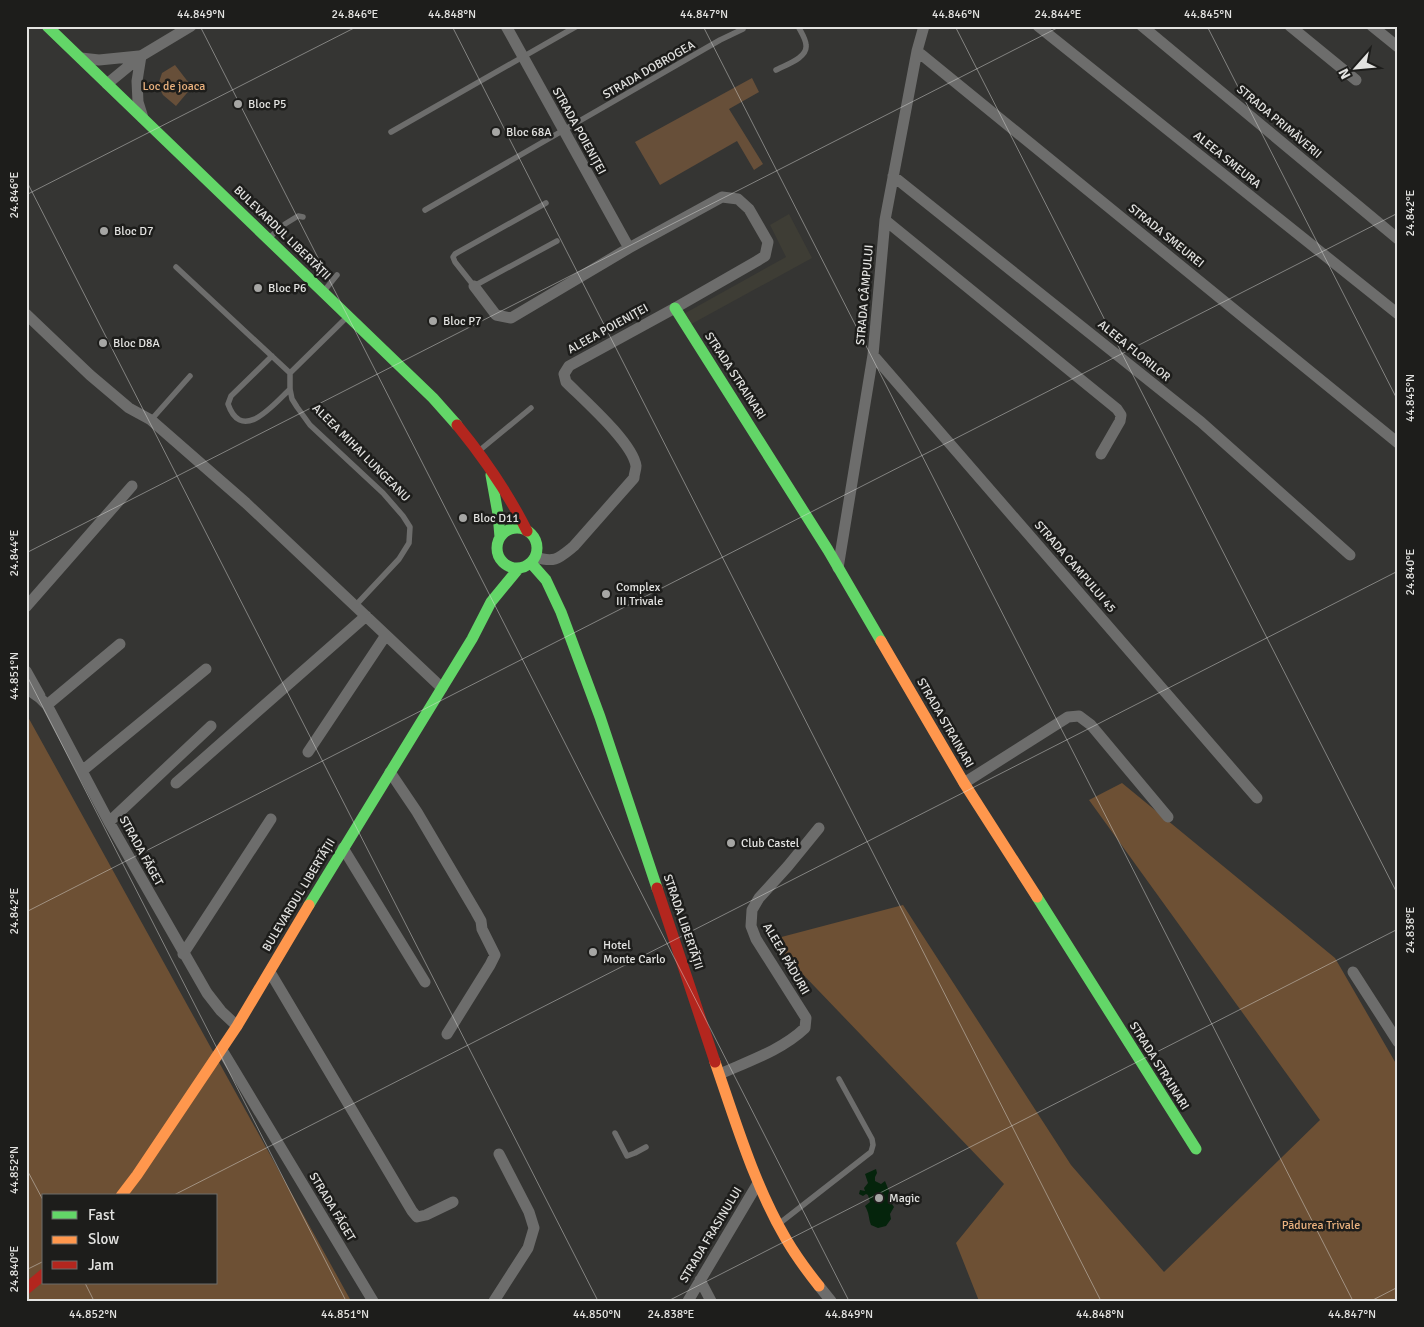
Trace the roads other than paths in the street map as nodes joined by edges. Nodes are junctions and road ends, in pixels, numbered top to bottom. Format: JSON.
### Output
{"nodes":[{"id":1,"x":47,"y":26,"type":"edge"},
{"id":2,"x":191,"y":26,"type":"edge"},
{"id":3,"x":506,"y":26,"type":"edge"},
{"id":4,"x":577,"y":26,"type":"edge"},
{"id":5,"x":798,"y":26,"type":"edge"},
{"id":6,"x":924,"y":26,"type":"edge"},
{"id":7,"x":1038,"y":26,"type":"edge"},
{"id":8,"x":1142,"y":26,"type":"edge"},
{"id":9,"x":1290,"y":26,"type":"edge"},
{"id":10,"x":1372,"y":26,"type":"edge"},
{"id":11,"x":744,"y":27,"type":"edge"},
{"id":12,"x":1398,"y":47,"type":"edge"},
{"id":13,"x":917,"y":51,"type":"junction"},
{"id":14,"x":141,"y":56,"type":"junction"},
{"id":15,"x":523,"y":57,"type":"junction"},
{"id":16,"x":81,"y":58,"type":"junction"},
{"id":17,"x":776,"y":70,"type":"dead end"},
{"id":18,"x":1356,"y":80,"type":"dead end"},
{"id":19,"x":107,"y":84,"type":"junction"},
{"id":20,"x":143,"y":119,"type":"junction"},
{"id":21,"x":563,"y":131,"type":"junction"},
{"id":22,"x":391,"y":132,"type":"dead end"},
{"id":23,"x":893,"y":176,"type":"junction"},
{"id":24,"x":546,"y":203,"type":"dead end"},
{"id":25,"x":425,"y":210,"type":"dead end"},
{"id":26,"x":303,"y":217,"type":"dead end"},
{"id":27,"x":886,"y":220,"type":"junction"},
{"id":28,"x":268,"y":239,"type":"junction"},
{"id":29,"x":1398,"y":239,"type":"edge"},
{"id":30,"x":557,"y":241,"type":"dead end"},
{"id":31,"x":629,"y":248,"type":"junction"},
{"id":32,"x":176,"y":266,"type":"dead end"},
{"id":33,"x":337,"y":275,"type":"dead end"},
{"id":34,"x":474,"y":286,"type":"junction"},
{"id":35,"x":323,"y":292,"type":"junction"},
{"id":36,"x":675,"y":308,"type":"junction"},
{"id":37,"x":26,"y":314,"type":"edge"},
{"id":38,"x":1398,"y":314,"type":"edge"},
{"id":39,"x":348,"y":316,"type":"junction"},
{"id":40,"x":873,"y":355,"type":"junction"},
{"id":41,"x":272,"y":356,"type":"junction"},
{"id":42,"x":290,"y":373,"type":"junction"},
{"id":43,"x":190,"y":376,"type":"dead end"},
{"id":44,"x":290,"y":389,"type":"junction"},
{"id":45,"x":530,"y":408,"type":"dead end"},
{"id":46,"x":151,"y":420,"type":"junction"},
{"id":47,"x":1398,"y":442,"type":"edge"},
{"id":48,"x":478,"y":452,"type":"junction"},
{"id":49,"x":1101,"y":454,"type":"dead end"},
{"id":50,"x":489,"y":467,"type":"junction"},
{"id":51,"x":132,"y":486,"type":"dead end"},
{"id":52,"x":527,"y":532,"type":"junction"},
{"id":53,"x":500,"y":537,"type":"junction"},
{"id":54,"x":1350,"y":555,"type":"dead end"},
{"id":55,"x":498,"y":557,"type":"junction"},
{"id":56,"x":533,"y":560,"type":"junction"},
{"id":57,"x":519,"y":568,"type":"junction"},
{"id":58,"x":838,"y":568,"type":"junction"},
{"id":59,"x":491,"y":602,"type":"junction"},
{"id":60,"x":355,"y":606,"type":"junction"},
{"id":61,"x":26,"y":607,"type":"edge"},
{"id":62,"x":366,"y":616,"type":"junction"},
{"id":63,"x":386,"y":635,"type":"junction"},
{"id":64,"x":120,"y":644,"type":"dead end"},
{"id":65,"x":206,"y":670,"type":"dead end"},
{"id":66,"x":26,"y":671,"type":"edge"},
{"id":67,"x":26,"y":688,"type":"edge"},
{"id":68,"x":442,"y":688,"type":"junction"},
{"id":69,"x":44,"y":701,"type":"junction"},
{"id":70,"x":212,"y":726,"type":"dead end"},
{"id":71,"x":308,"y":752,"type":"dead end"},
{"id":72,"x":82,"y":771,"type":"junction"},
{"id":73,"x":390,"y":772,"type":"junction"},
{"id":74,"x":176,"y":783,"type":"dead end"},
{"id":75,"x":964,"y":783,"type":"junction"},
{"id":76,"x":1257,"y":798,"type":"dead end"},
{"id":77,"x":1168,"y":817,"type":"dead end"},
{"id":78,"x":270,"y":819,"type":"dead end"},
{"id":79,"x":109,"y":822,"type":"junction"},
{"id":80,"x":819,"y":828,"type":"dead end"},
{"id":81,"x":342,"y":848,"type":"junction"},
{"id":82,"x":183,"y":954,"type":"junction"},
{"id":83,"x":270,"y":972,"type":"junction"},
{"id":84,"x":1353,"y":972,"type":"dead end"},
{"id":85,"x":425,"y":982,"type":"dead end"},
{"id":86,"x":238,"y":1026,"type":"junction"},
{"id":87,"x":447,"y":1034,"type":"dead end"},
{"id":88,"x":1398,"y":1042,"type":"edge"},
{"id":89,"x":222,"y":1050,"type":"junction"},
{"id":90,"x":720,"y":1074,"type":"junction"},
{"id":91,"x":839,"y":1079,"type":"dead end"},
{"id":92,"x":614,"y":1133,"type":"dead end"},
{"id":93,"x":646,"y":1147,"type":"dead end"},
{"id":94,"x":1196,"y":1149,"type":"dead end"},
{"id":95,"x":499,"y":1154,"type":"dead end"},
{"id":96,"x":758,"y":1183,"type":"junction"},
{"id":97,"x":123,"y":1194,"type":"edge"},
{"id":98,"x":453,"y":1202,"type":"dead end"},
{"id":99,"x":778,"y":1224,"type":"junction"},
{"id":100,"x":42,"y":1276,"type":"edge"},
{"id":101,"x":700,"y":1280,"type":"junction"},
{"id":102,"x":26,"y":1289,"type":"edge"},
{"id":103,"x":373,"y":1301,"type":"edge"},
{"id":104,"x":494,"y":1301,"type":"edge"},
{"id":105,"x":688,"y":1301,"type":"edge"},
{"id":106,"x":711,"y":1301,"type":"edge"},
{"id":107,"x":831,"y":1301,"type":"edge"}],
"edges":[{"from":1,"to":16,"type":"street","name":"BULEVARDUL LIBERTĂȚII"},
{"from":2,"to":14,"type":"street"},
{"from":3,"to":15,"type":"street","name":"STRADA POIENIȚEI"},
{"from":4,"to":15,"type":"lane"},
{"from":5,"to":17,"type":"lane"},
{"from":6,"to":13,"type":"street","name":"STRADA CÂMPULUI"},
{"from":7,"to":38,"type":"street","name":"ALEEA SMEURA"},
{"from":8,"to":29,"type":"street","name":"STRADA PRIMĂVERII"},
{"from":9,"to":18,"type":"street"},
{"from":10,"to":12,"type":"street"},
{"from":11,"to":21,"type":"lane","name":"STRADA DOBROGEA"},
{"from":13,"to":23,"type":"street","name":"STRADA CÂMPULUI"},
{"from":13,"to":47,"type":"street","name":"STRADA SMEUREI"},
{"from":14,"to":16,"type":"street"},
{"from":14,"to":19,"type":"street"},
{"from":14,"to":20,"type":"street"},
{"from":15,"to":21,"type":"street","name":"STRADA POIENIȚEI"},
{"from":15,"to":22,"type":"lane"},
{"from":16,"to":19,"type":"street","name":"BULEVARDUL LIBERTĂȚII"},
{"from":19,"to":20,"type":"street","name":"BULEVARDUL LIBERTĂȚII"},
{"from":20,"to":28,"type":"street","name":"BULEVARDUL LIBERTĂȚII"},
{"from":21,"to":25,"type":"lane","name":"STRADA DOBROGEA"},
{"from":21,"to":31,"type":"street","name":"STRADA POIENIȚEI"},
{"from":23,"to":27,"type":"street","name":"STRADA CÂMPULUI"},
{"from":23,"to":54,"type":"street","name":"ALEEA FLORILOR"},
{"from":24,"to":34,"type":"lane"},
{"from":26,"to":28,"type":"lane"},
{"from":27,"to":40,"type":"street","name":"STRADA CÂMPULUI"},
{"from":27,"to":49,"type":"street"},
{"from":28,"to":35,"type":"street","name":"BULEVARDUL LIBERTĂȚII"},
{"from":30,"to":34,"type":"lane"},
{"from":31,"to":34,"type":"street"},
{"from":31,"to":36,"type":"street","name":"ALEEA POIENIȚEI"},
{"from":32,"to":41,"type":"lane"},
{"from":33,"to":35,"type":"lane"},
{"from":35,"to":39,"type":"street","name":"BULEVARDUL LIBERTĂȚII"},
{"from":36,"to":56,"type":"street","name":"ALEEA POIENIȚEI"},
{"from":36,"to":58,"type":"street","name":"STRADA STRAINARI"},
{"from":37,"to":46,"type":"street"},
{"from":39,"to":42,"type":"lane"},
{"from":39,"to":48,"type":"street","name":"BULEVARDUL LIBERTĂȚII"},
{"from":40,"to":58,"type":"street","name":"STRADA CÂMPULUI"},
{"from":40,"to":76,"type":"street","name":"STRADA CAMPULUI 45"},
{"from":41,"to":42,"type":"lane"},
{"from":41,"to":44,"type":"lane"},
{"from":42,"to":44,"type":"lane","name":"ALEEA MIHAI LUNGEANU"},
{"from":43,"to":46,"type":"lane"},
{"from":44,"to":60,"type":"lane","name":"ALEEA MIHAI LUNGEANU"},
{"from":45,"to":48,"type":"lane"},
{"from":46,"to":60,"type":"street"},
{"from":48,"to":50,"type":"street","name":"BULEVARDUL LIBERTĂȚII"},
{"from":50,"to":52,"type":"street","name":"BULEVARDUL LIBERTĂȚII"},
{"from":50,"to":53,"type":"street","name":"BULEVARDUL LIBERTĂȚII"},
{"from":51,"to":61,"type":"street"},
{"from":52,"to":53,"type":"street"},
{"from":52,"to":56,"type":"street"},
{"from":53,"to":55,"type":"street"},
{"from":55,"to":57,"type":"street"},
{"from":55,"to":59,"type":"street","name":"BULEVARDUL LIBERTĂȚII"},
{"from":56,"to":57,"type":"street"},
{"from":56,"to":90,"type":"street","name":"STRADA LIBERTĂȚII"},
{"from":57,"to":59,"type":"street","name":"BULEVARDUL LIBERTĂȚII"},
{"from":58,"to":75,"type":"street","name":"STRADA STRAINARI"},
{"from":59,"to":68,"type":"street","name":"BULEVARDUL LIBERTĂȚII"},
{"from":60,"to":62,"type":"street"},
{"from":62,"to":63,"type":"street"},
{"from":62,"to":74,"type":"street"},
{"from":63,"to":68,"type":"street"},
{"from":63,"to":71,"type":"street"},
{"from":64,"to":69,"type":"street"},
{"from":65,"to":72,"type":"street"},
{"from":66,"to":69,"type":"street"},
{"from":67,"to":69,"type":"street","name":"STRADA FĂGET"},
{"from":68,"to":73,"type":"street","name":"BULEVARDUL LIBERTĂȚII"},
{"from":69,"to":72,"type":"street","name":"STRADA FĂGET"},
{"from":70,"to":79,"type":"street"},
{"from":72,"to":79,"type":"street","name":"STRADA FĂGET"},
{"from":73,"to":81,"type":"street","name":"BULEVARDUL LIBERTĂȚII"},
{"from":73,"to":87,"type":"street"},
{"from":75,"to":77,"type":"street"},
{"from":75,"to":94,"type":"street","name":"STRADA STRAINARI"},
{"from":78,"to":82,"type":"street"},
{"from":79,"to":82,"type":"street","name":"STRADA FĂGET"},
{"from":80,"to":90,"type":"street","name":"ALEEA PĂDURII"},
{"from":81,"to":83,"type":"street","name":"BULEVARDUL LIBERTĂȚII"},
{"from":81,"to":85,"type":"street"},
{"from":82,"to":86,"type":"street","name":"STRADA FĂGET"},
{"from":83,"to":86,"type":"street","name":"BULEVARDUL LIBERTĂȚII"},
{"from":83,"to":98,"type":"street"},
{"from":84,"to":88,"type":"street"},
{"from":86,"to":89,"type":"street","name":"BULEVARDUL LIBERTĂȚII"},
{"from":89,"to":97,"type":"street","name":"BULEVARDUL LIBERTĂȚII"},
{"from":89,"to":103,"type":"street","name":"STRADA FĂGET"},
{"from":90,"to":96,"type":"street","name":"STRADA LIBERTĂȚII"},
{"from":91,"to":99,"type":"lane"},
{"from":92,"to":93,"type":"lane"},
{"from":95,"to":104,"type":"street"},
{"from":96,"to":99,"type":"street","name":"STRADA LIBERTĂȚII"},
{"from":96,"to":101,"type":"street","name":"STRADA FRASINULUI"},
{"from":99,"to":107,"type":"street","name":"STRADA LIBERTĂȚII"},
{"from":100,"to":102,"type":"street"},
{"from":101,"to":105,"type":"street","name":"STRADA FRASINULUI"},
{"from":101,"to":106,"type":"street"}]}
